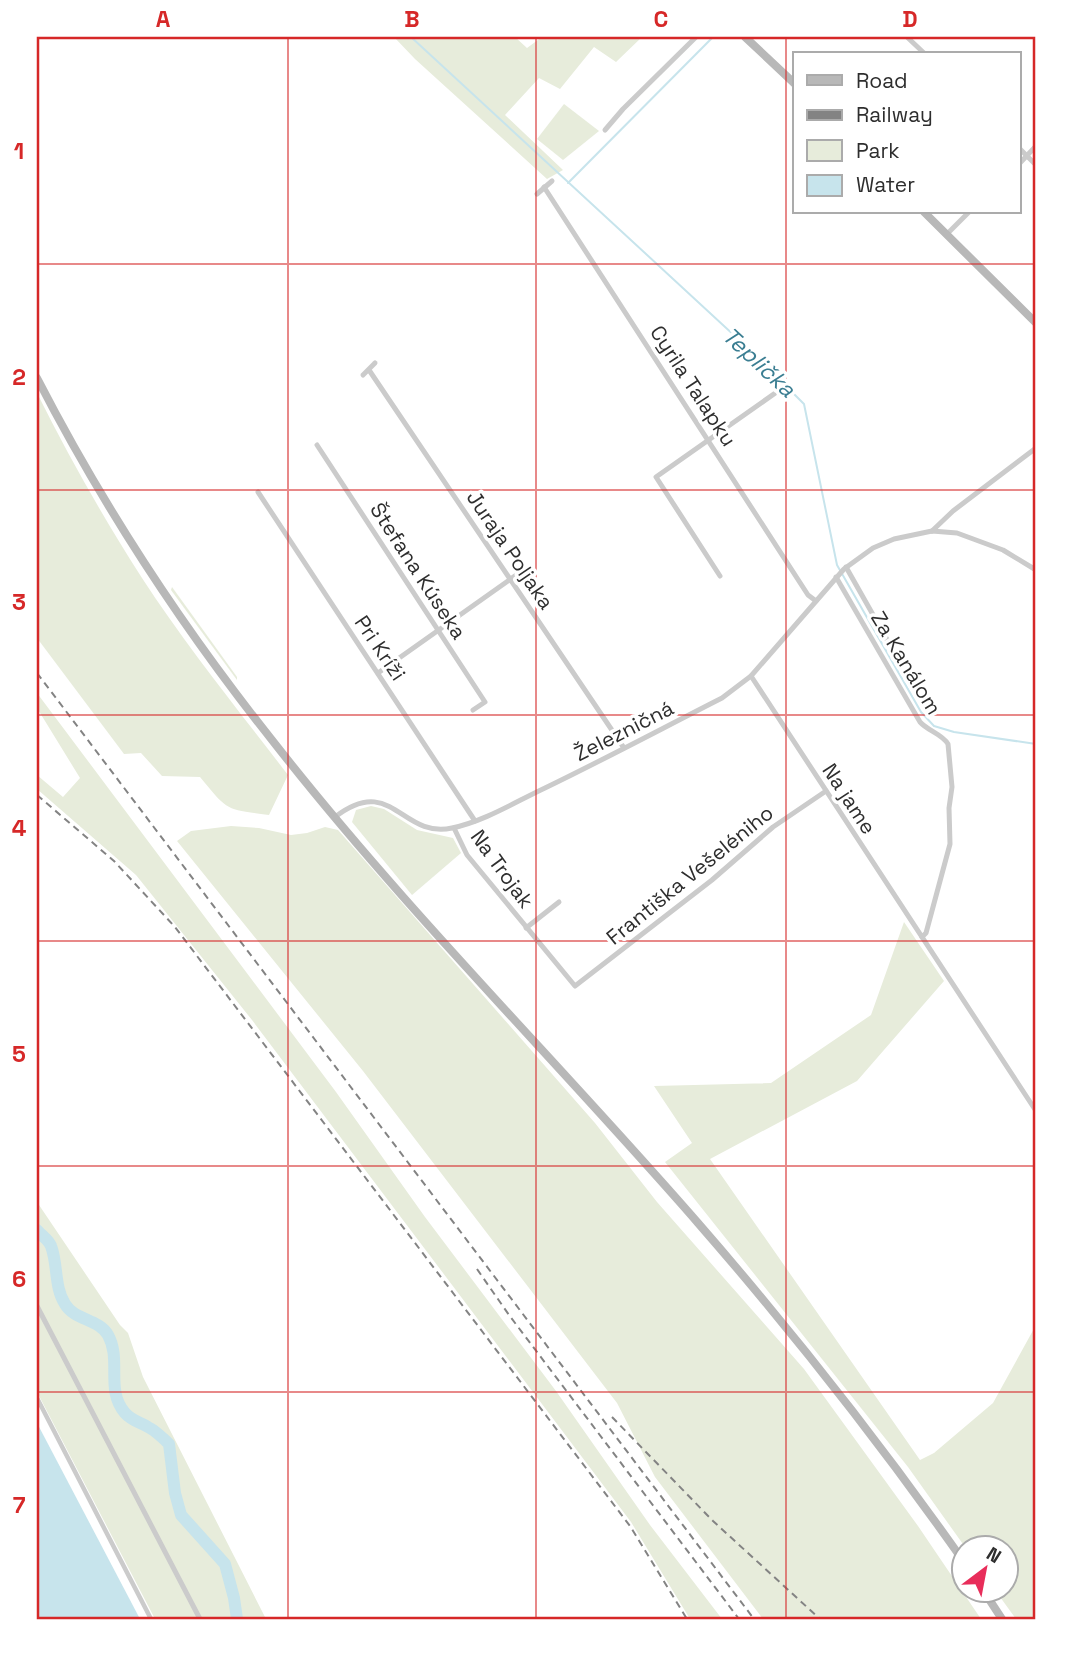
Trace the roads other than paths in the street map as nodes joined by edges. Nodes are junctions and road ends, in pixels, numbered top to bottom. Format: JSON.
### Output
{"nodes":[{"id":1,"x":696,"y":37,"type":"edge"},
{"id":2,"x":745,"y":37,"type":"edge"},
{"id":3,"x":907,"y":37,"type":"edge"},
{"id":4,"x":923,"y":52,"type":"edge"},
{"id":5,"x":793,"y":82,"type":"edge"},
{"id":6,"x":605,"y":130,"type":"dead end"},
{"id":7,"x":1036,"y":146,"type":"edge"},
{"id":8,"x":1020,"y":149,"type":"edge"},
{"id":9,"x":1027,"y":156,"type":"junction"},
{"id":10,"x":1020,"y":163,"type":"edge"},
{"id":11,"x":1036,"y":166,"type":"edge"},
{"id":12,"x":552,"y":181,"type":"dead end"},
{"id":13,"x":544,"y":187,"type":"junction"},
{"id":14,"x":537,"y":194,"type":"dead end"},
{"id":15,"x":926,"y":214,"type":"edge"},
{"id":16,"x":968,"y":214,"type":"edge"},
{"id":17,"x":947,"y":234,"type":"junction"},
{"id":18,"x":1036,"y":323,"type":"edge"},
{"id":19,"x":375,"y":363,"type":"dead end"},
{"id":20,"x":369,"y":370,"type":"junction"},
{"id":21,"x":363,"y":375,"type":"dead end"},
{"id":22,"x":37,"y":378,"type":"edge"},
{"id":23,"x":781,"y":389,"type":"dead end"},
{"id":24,"x":709,"y":440,"type":"junction"},
{"id":25,"x":317,"y":444,"type":"dead end"},
{"id":26,"x":1036,"y":448,"type":"edge"},
{"id":27,"x":258,"y":492,"type":"dead end"},
{"id":28,"x":932,"y":531,"type":"junction"},
{"id":29,"x":845,"y":568,"type":"junction"},
{"id":30,"x":1036,"y":570,"type":"edge"},
{"id":31,"x":522,"y":572,"type":"dead end"},
{"id":32,"x":720,"y":576,"type":"dead end"},
{"id":33,"x":837,"y":576,"type":"junction"},
{"id":34,"x":511,"y":579,"type":"junction"},
{"id":35,"x":816,"y":601,"type":"junction"},
{"id":36,"x":439,"y":631,"type":"junction"},
{"id":37,"x":889,"y":643,"type":"dead end"},
{"id":38,"x":377,"y":673,"type":"junction"},
{"id":39,"x":751,"y":677,"type":"junction"},
{"id":40,"x":473,"y":710,"type":"dead end"},
{"id":41,"x":624,"y":748,"type":"junction"},
{"id":42,"x":826,"y":791,"type":"junction"},
{"id":43,"x":335,"y":817,"type":"junction"},
{"id":44,"x":475,"y":821,"type":"junction"},
{"id":45,"x":454,"y":828,"type":"junction"},
{"id":46,"x":559,"y":902,"type":"dead end"},
{"id":47,"x":526,"y":928,"type":"junction"},
{"id":48,"x":922,"y":937,"type":"junction"},
{"id":49,"x":575,"y":986,"type":"joint"},
{"id":50,"x":1036,"y":1111,"type":"edge"},
{"id":51,"x":37,"y":1306,"type":"edge"},
{"id":52,"x":37,"y":1398,"type":"edge"},
{"id":53,"x":950,"y":1543,"type":"edge"},
{"id":54,"x":992,"y":1604,"type":"edge"},
{"id":55,"x":151,"y":1619,"type":"edge"},
{"id":56,"x":200,"y":1619,"type":"edge"},
{"id":57,"x":1002,"y":1619,"type":"edge"}],
"edges":[{"from":1,"to":6,"type":"street"},
{"from":2,"to":5,"type":"main road"},
{"from":3,"to":4,"type":"street"},
{"from":7,"to":9,"type":"street"},
{"from":8,"to":9,"type":"street"},
{"from":9,"to":10,"type":"street"},
{"from":9,"to":11,"type":"street"},
{"from":12,"to":13,"type":"street"},
{"from":13,"to":14,"type":"street"},
{"from":13,"to":24,"type":"street","name":"Cyrila Talapku"},
{"from":15,"to":17,"type":"main road"},
{"from":16,"to":17,"type":"street"},
{"from":17,"to":18,"type":"main road"},
{"from":19,"to":20,"type":"street"},
{"from":20,"to":21,"type":"street"},
{"from":20,"to":34,"type":"street","name":"Juraja Poljaka"},
{"from":22,"to":43,"type":"main road"},
{"from":23,"to":24,"type":"street"},
{"from":24,"to":32,"type":"street"},
{"from":24,"to":35,"type":"street","name":"Cyrila Talapku"},
{"from":25,"to":36,"type":"street","name":"Štefana Kúseka"},
{"from":26,"to":28,"type":"street"},
{"from":27,"to":38,"type":"street","name":"Pri Kríži"},
{"from":28,"to":29,"type":"street","name":"Železničná"},
{"from":28,"to":30,"type":"street"},
{"from":29,"to":33,"type":"street","name":"Železničná"},
{"from":29,"to":37,"type":"street"},
{"from":31,"to":34,"type":"street"},
{"from":33,"to":35,"type":"street","name":"Železničná"},
{"from":33,"to":48,"type":"street","name":"Za Kanálom"},
{"from":34,"to":36,"type":"street"},
{"from":34,"to":41,"type":"street","name":"Juraja Poljaka"},
{"from":35,"to":39,"type":"street","name":"Železničná"},
{"from":36,"to":38,"type":"street"},
{"from":36,"to":40,"type":"street","name":"Štefana Kúseka"},
{"from":38,"to":44,"type":"street","name":"Pri Kríži"},
{"from":39,"to":41,"type":"street","name":"Železničná"},
{"from":39,"to":42,"type":"street","name":"Na jame"},
{"from":41,"to":44,"type":"street","name":"Železničná"},
{"from":42,"to":48,"type":"street","name":"Na jame"},
{"from":42,"to":49,"type":"street","name":"Františka Vešeléniho"},
{"from":43,"to":45,"type":"street","name":"Železničná"},
{"from":43,"to":53,"type":"main road"},
{"from":44,"to":45,"type":"street","name":"Železničná"},
{"from":45,"to":47,"type":"street","name":"Na Trojak"},
{"from":46,"to":47,"type":"street","name":"Na Trojak"},
{"from":47,"to":49,"type":"street","name":"Na Trojak"},
{"from":48,"to":50,"type":"street","name":"Na jame"},
{"from":51,"to":56,"type":"street"},
{"from":52,"to":55,"type":"street"},
{"from":54,"to":57,"type":"main road"}]}
